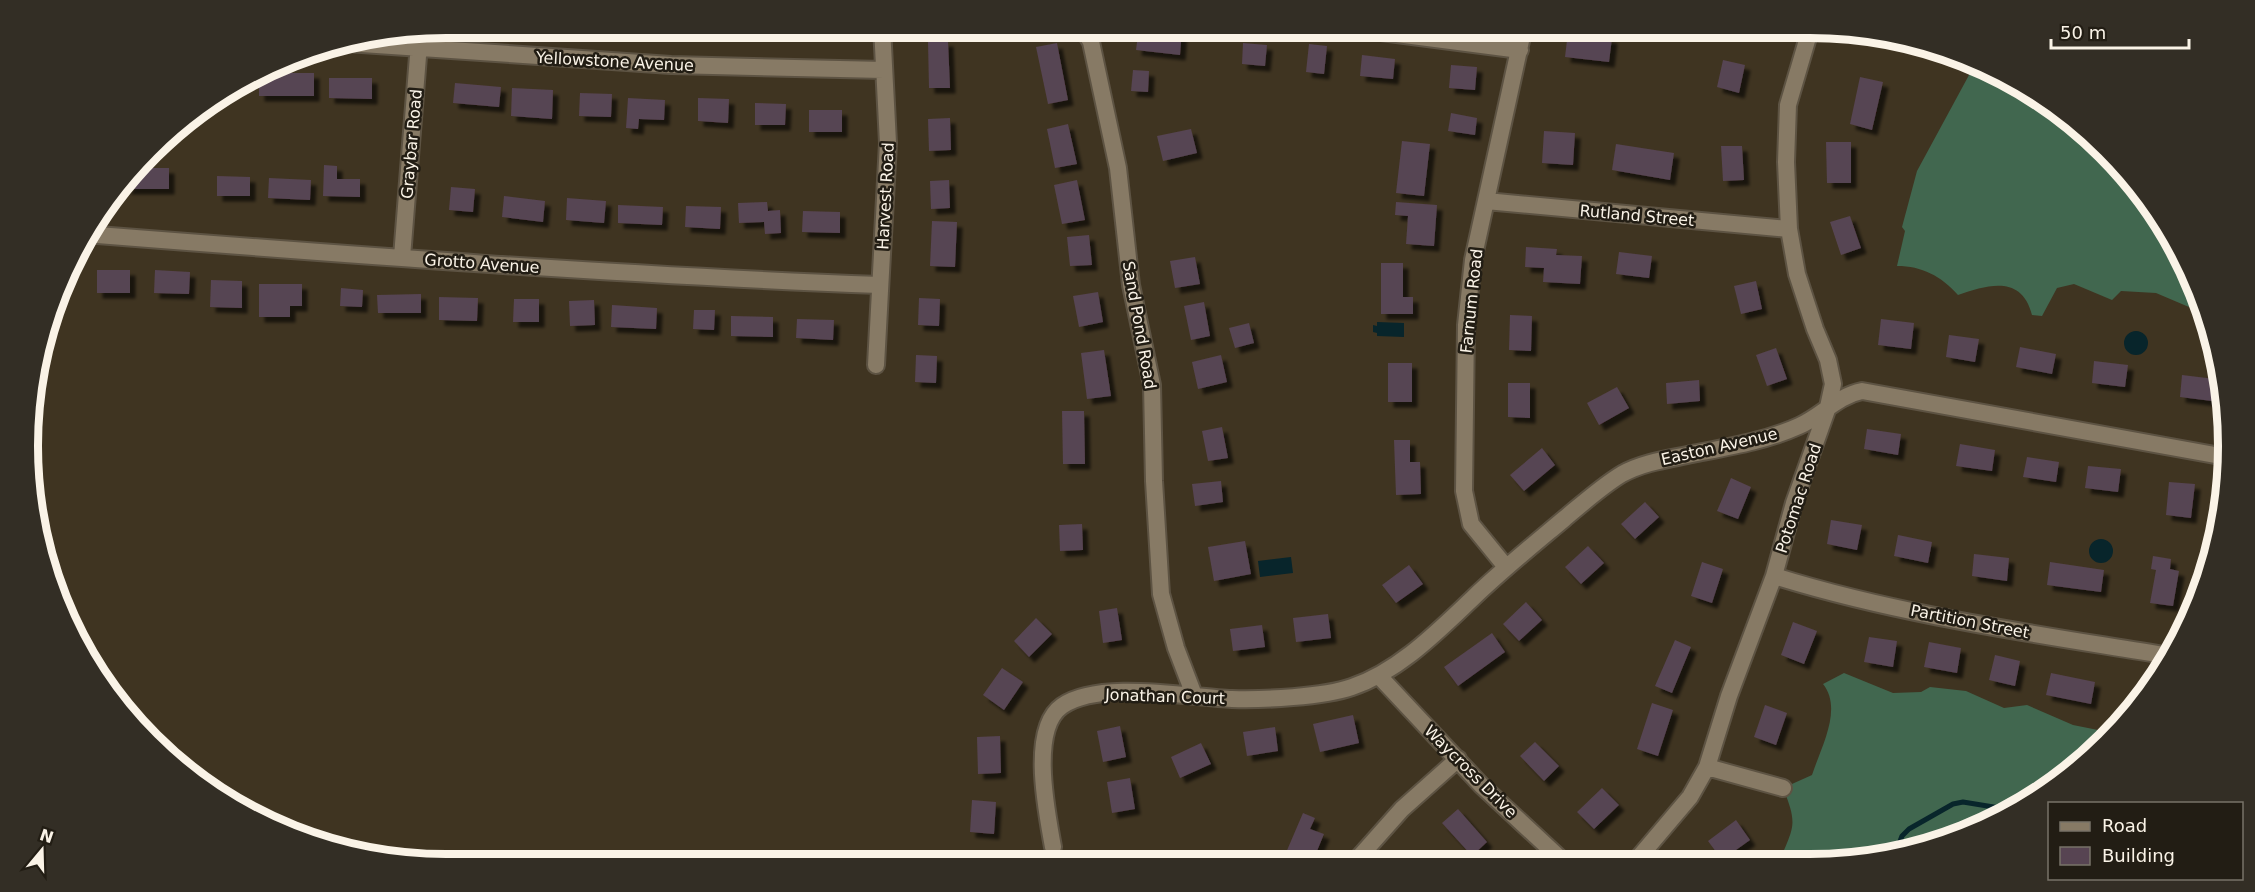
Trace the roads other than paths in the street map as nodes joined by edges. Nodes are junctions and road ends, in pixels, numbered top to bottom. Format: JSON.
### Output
{"nodes":[{"id":1,"x":883,"y":38,"type":"edge"},
{"id":2,"x":1089,"y":38,"type":"edge"},
{"id":3,"x":1428,"y":38,"type":"edge"},
{"id":4,"x":1522,"y":38,"type":"edge"},
{"id":5,"x":1808,"y":38,"type":"edge"},
{"id":6,"x":420,"y":40,"type":"edge"},
{"id":7,"x":392,"y":41,"type":"edge"},
{"id":8,"x":1520,"y":50,"type":"junction"},
{"id":9,"x":884,"y":70,"type":"junction"},
{"id":10,"x":1486,"y":201,"type":"junction"},
{"id":11,"x":1789,"y":229,"type":"junction"},
{"id":12,"x":96,"y":235,"type":"edge"},
{"id":13,"x":402,"y":257,"type":"junction"},
{"id":14,"x":880,"y":285,"type":"junction"},
{"id":15,"x":876,"y":365,"type":"dead end"},
{"id":16,"x":1828,"y":407,"type":"junction"},
{"id":17,"x":2218,"y":455,"type":"edge"},
{"id":18,"x":1506,"y":567,"type":"junction"},
{"id":19,"x":1774,"y":576,"type":"junction"},
{"id":20,"x":2160,"y":655,"type":"edge"},
{"id":21,"x":1380,"y":677,"type":"junction"},
{"id":22,"x":1194,"y":695,"type":"junction"},
{"id":23,"x":1458,"y":759,"type":"junction"},
{"id":24,"x":1707,"y":767,"type":"junction"},
{"id":25,"x":1782,"y":788,"type":"dead end"},
{"id":26,"x":1053,"y":847,"type":"dead end"},
{"id":27,"x":1362,"y":854,"type":"edge"},
{"id":28,"x":1556,"y":854,"type":"edge"},
{"id":29,"x":1642,"y":854,"type":"edge"}],
"edges":[{"from":1,"to":9,"type":"street","name":"Harvest Road"},
{"from":2,"to":22,"type":"street","name":"Sand Pond Road"},
{"from":3,"to":8,"type":"street"},
{"from":4,"to":8,"type":"street","name":"Farnum Road"},
{"from":5,"to":11,"type":"street","name":"Potomac Road"},
{"from":6,"to":7,"type":"street","name":"Yellowstone Avenue"},
{"from":6,"to":9,"type":"street","name":"Yellowstone Avenue"},
{"from":6,"to":13,"type":"street","name":"Graybar Road"},
{"from":8,"to":10,"type":"street","name":"Farnum Road"},
{"from":9,"to":14,"type":"street","name":"Harvest Road"},
{"from":10,"to":11,"type":"street","name":"Rutland Street"},
{"from":10,"to":18,"type":"street","name":"Farnum Road"},
{"from":11,"to":16,"type":"street","name":"Potomac Road"},
{"from":12,"to":13,"type":"street","name":"Grotto Avenue"},
{"from":13,"to":14,"type":"street","name":"Grotto Avenue"},
{"from":14,"to":15,"type":"street","name":"Harvest Road"},
{"from":16,"to":17,"type":"street","name":"Easton Avenue"},
{"from":16,"to":18,"type":"street","name":"Easton Avenue"},
{"from":16,"to":19,"type":"street","name":"Potomac Road"},
{"from":18,"to":21,"type":"street","name":"Easton Avenue"},
{"from":19,"to":20,"type":"street","name":"Partition Street"},
{"from":19,"to":24,"type":"street","name":"Potomac Road"},
{"from":21,"to":22,"type":"street","name":"Jonathan Court"},
{"from":21,"to":23,"type":"street","name":"Waycross Drive"},
{"from":22,"to":26,"type":"street","name":"Jonathan Court"},
{"from":23,"to":27,"type":"street"},
{"from":23,"to":28,"type":"street","name":"Waycross Drive"},
{"from":24,"to":25,"type":"street"},
{"from":24,"to":29,"type":"street","name":"Potomac Road"}]}
